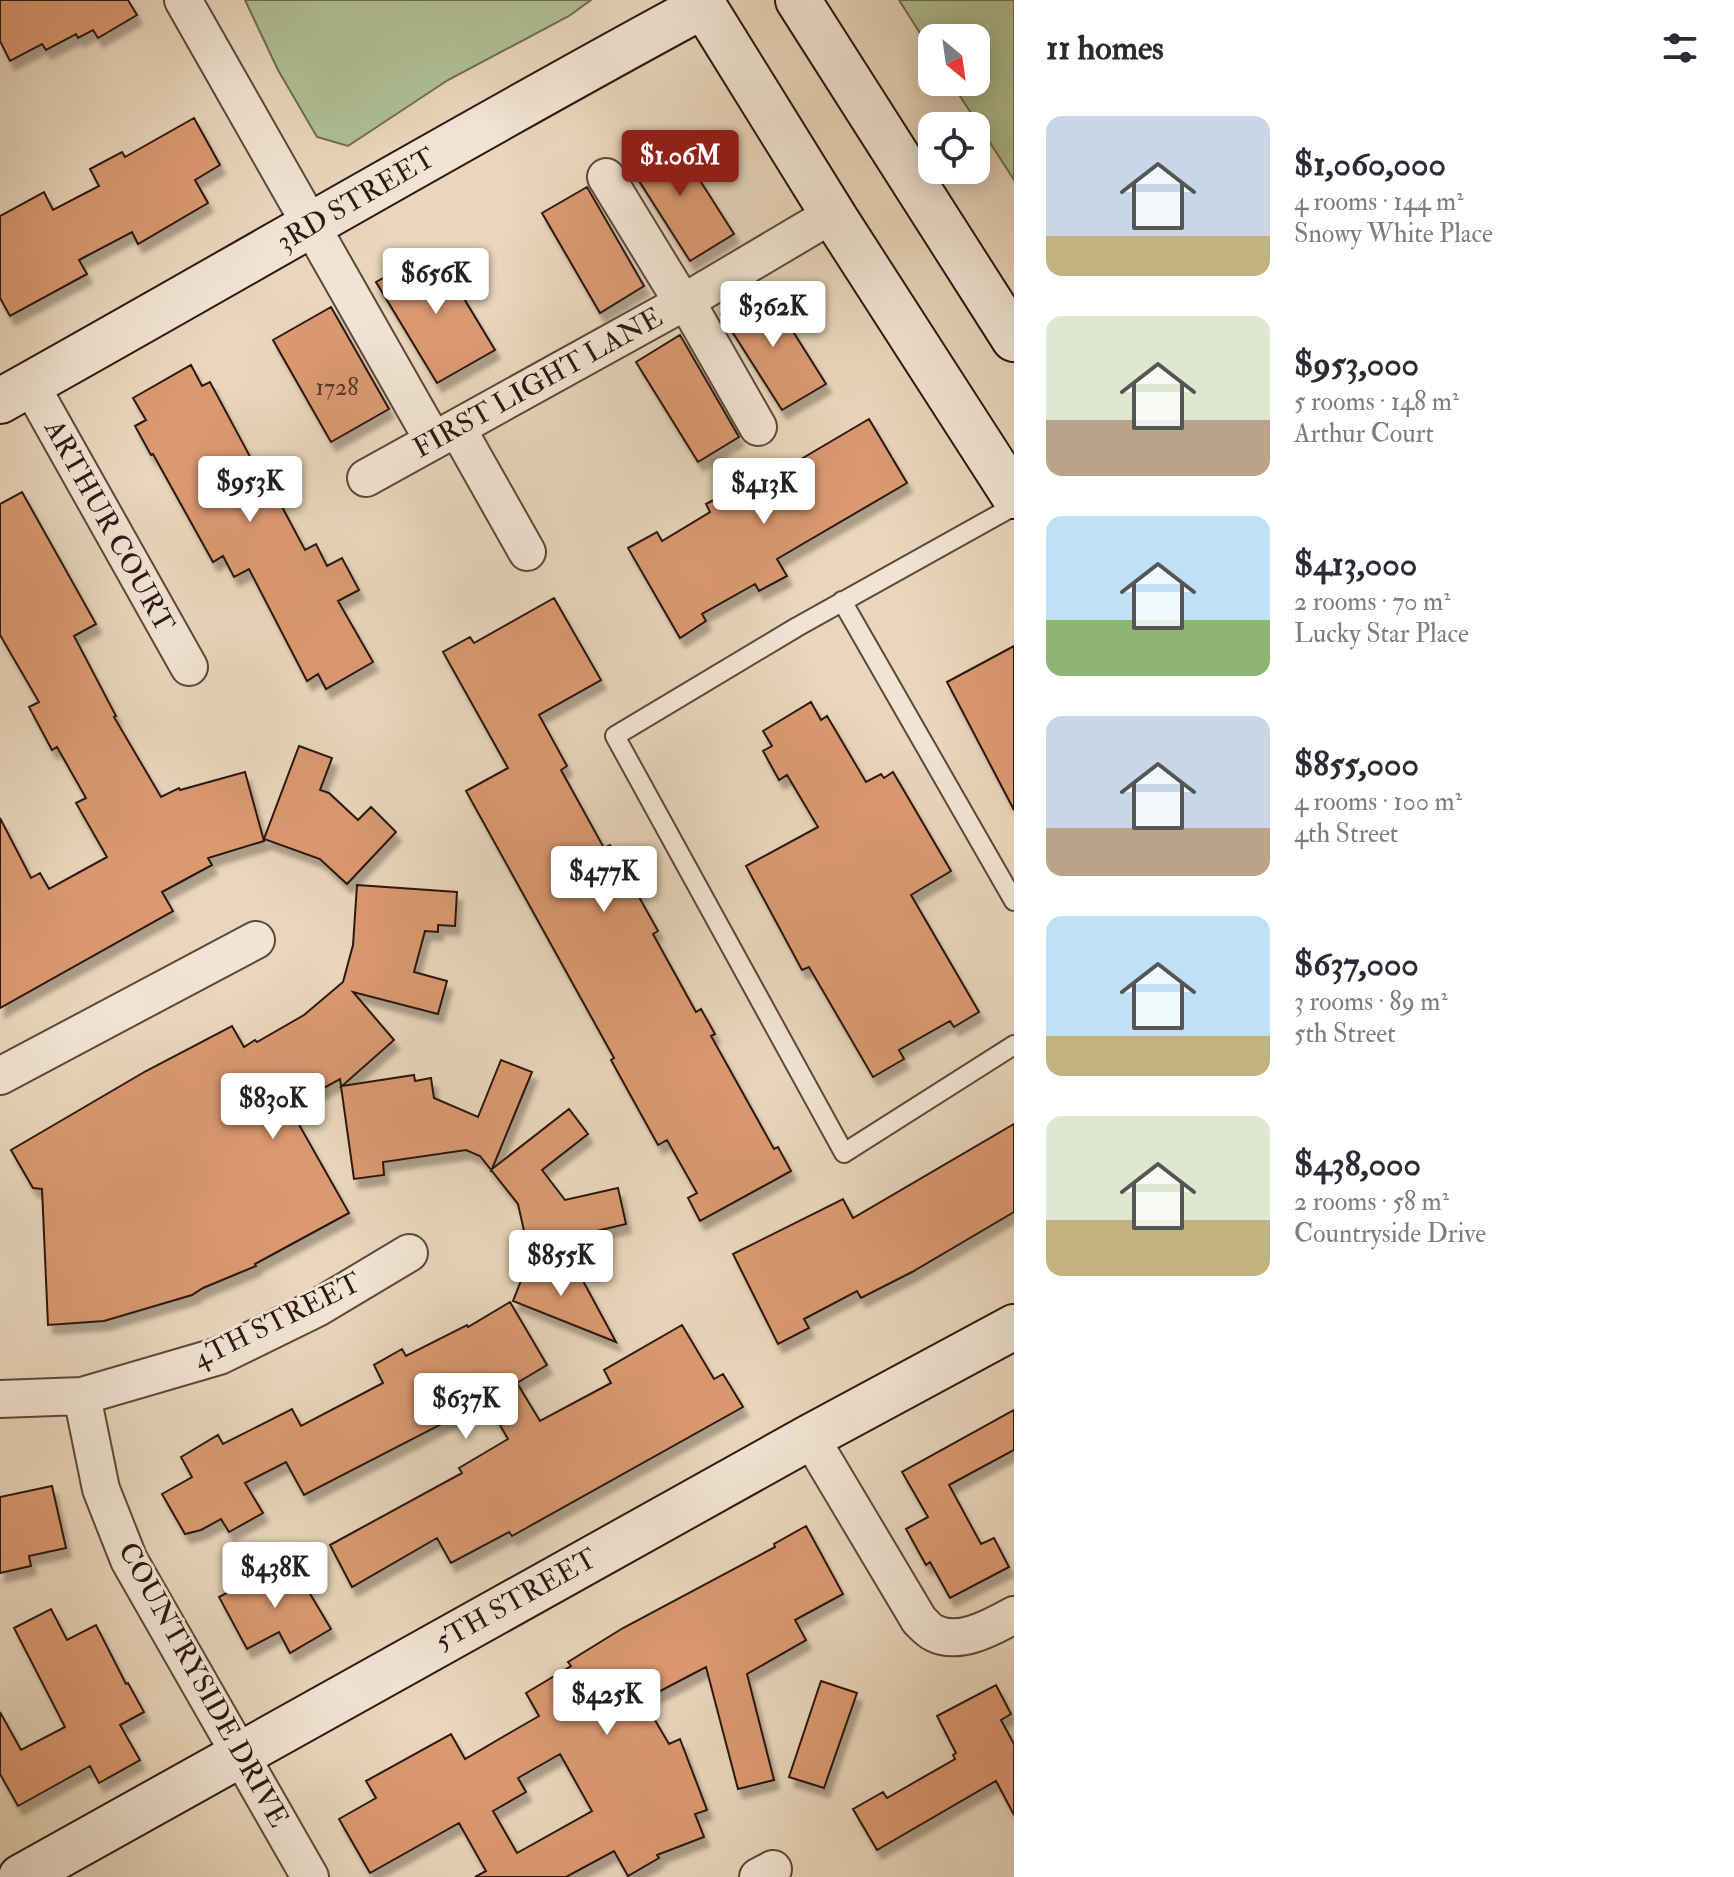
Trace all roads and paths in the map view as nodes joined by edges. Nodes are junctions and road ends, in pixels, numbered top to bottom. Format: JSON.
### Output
{"nodes":[{"id":1,"x":183,"y":0,"type":"edge"},
{"id":2,"x":798,"y":0,"type":"edge"},
{"id":3,"x":706,"y":2,"type":"edge"},
{"id":4,"x":606,"y":177,"type":"dead end"},
{"id":5,"x":833,"y":214,"type":"junction"},
{"id":6,"x":310,"y":228,"type":"junction"},
{"id":7,"x":686,"y":301,"type":"junction"},
{"id":8,"x":1014,"y":339,"type":"edge"},
{"id":9,"x":15,"y":393,"type":"edge"},
{"id":10,"x":758,"y":427,"type":"dead end"},
{"id":11,"x":445,"y":434,"type":"junction"},
{"id":12,"x":366,"y":478,"type":"dead end"},
{"id":13,"x":1014,"y":496,"type":"edge"},
{"id":14,"x":1014,"y":506,"type":"edge"},
{"id":15,"x":527,"y":552,"type":"dead end"},
{"id":16,"x":842,"y":601,"type":"junction"},
{"id":17,"x":189,"y":667,"type":"dead end"},
{"id":18,"x":1014,"y":901,"type":"edge"},
{"id":19,"x":256,"y":940,"type":"dead end"},
{"id":20,"x":1014,"y":1045,"type":"edge"},
{"id":21,"x":0,"y":1076,"type":"edge"},
{"id":22,"x":409,"y":1253,"type":"dead end"},
{"id":23,"x":1014,"y":1327,"type":"edge"},
{"id":24,"x":82,"y":1396,"type":"junction"},
{"id":25,"x":0,"y":1399,"type":"edge"},
{"id":26,"x":810,"y":1437,"type":"junction"},
{"id":27,"x":1014,"y":1615,"type":"edge"},
{"id":28,"x":240,"y":1752,"type":"junction"},
{"id":29,"x":21,"y":1877,"type":"edge"},
{"id":30,"x":310,"y":1877,"type":"edge"}],
"edges":[{"from":1,"to":6,"type":"street"},
{"from":2,"to":8,"type":"street"},
{"from":3,"to":5,"type":"street"},
{"from":3,"to":6,"type":"street","name":"3RD STREET"},
{"from":4,"to":7,"type":"street"},
{"from":5,"to":7,"type":"street","name":"FIRST LIGHT LANE"},
{"from":5,"to":13,"type":"street"},
{"from":6,"to":9,"type":"street","name":"3RD STREET"},
{"from":6,"to":11,"type":"street"},
{"from":7,"to":10,"type":"street"},
{"from":7,"to":11,"type":"street","name":"FIRST LIGHT LANE"},
{"from":9,"to":17,"type":"street","name":"ARTHUR COURT"},
{"from":11,"to":12,"type":"street","name":"FIRST LIGHT LANE"},
{"from":11,"to":15,"type":"street"},
{"from":14,"to":16,"type":"lane"},
{"from":16,"to":18,"type":"lane"},
{"from":16,"to":20,"type":"lane"},
{"from":19,"to":21,"type":"street"},
{"from":22,"to":24,"type":"street","name":"4TH STREET"},
{"from":23,"to":26,"type":"street","name":"5TH STREET"},
{"from":24,"to":25,"type":"street","name":"4TH STREET"},
{"from":24,"to":28,"type":"street","name":"COUNTRYSIDE DRIVE"},
{"from":26,"to":27,"type":"street"},
{"from":26,"to":28,"type":"street","name":"5TH STREET"},
{"from":28,"to":29,"type":"street","name":"5TH STREET"},
{"from":28,"to":30,"type":"street","name":"COUNTRYSIDE DRIVE"}]}
